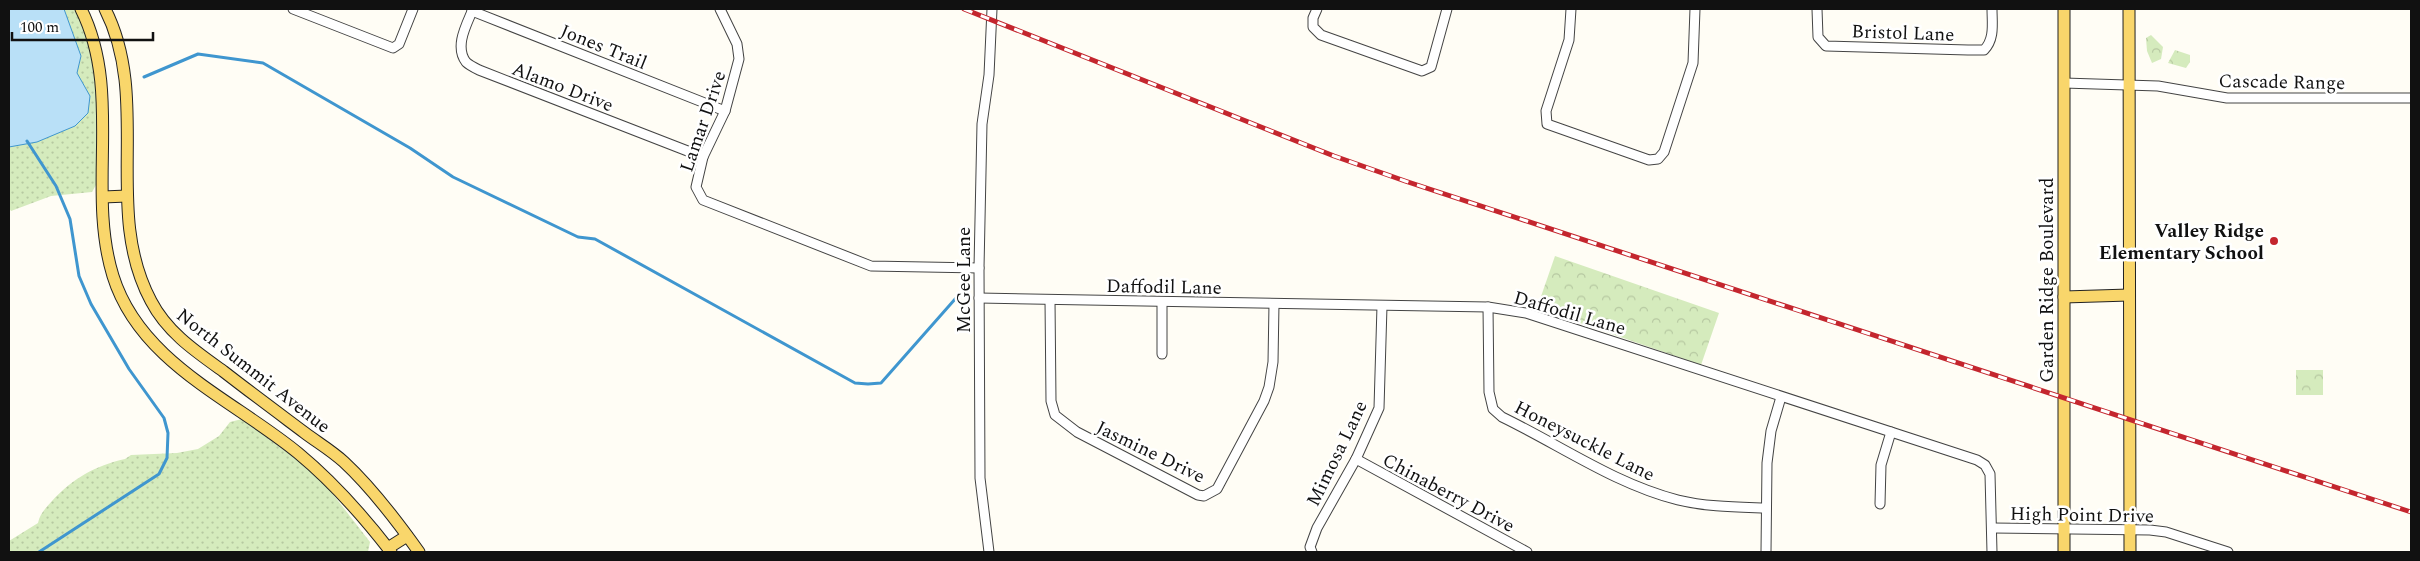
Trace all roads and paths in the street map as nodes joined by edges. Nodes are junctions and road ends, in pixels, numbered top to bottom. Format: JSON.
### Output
{"nodes":[{"id":1,"x":82,"y":9,"type":"edge"},
{"id":2,"x":107,"y":9,"type":"edge"},
{"id":3,"x":293,"y":9,"type":"edge"},
{"id":4,"x":413,"y":9,"type":"edge"},
{"id":5,"x":720,"y":9,"type":"edge"},
{"id":6,"x":992,"y":9,"type":"edge"},
{"id":7,"x":1317,"y":9,"type":"edge"},
{"id":8,"x":1447,"y":9,"type":"edge"},
{"id":9,"x":1571,"y":9,"type":"edge"},
{"id":10,"x":1695,"y":9,"type":"edge"},
{"id":11,"x":1816,"y":9,"type":"edge"},
{"id":12,"x":1992,"y":9,"type":"edge"},
{"id":13,"x":2064,"y":9,"type":"edge"},
{"id":14,"x":2129,"y":9,"type":"edge"},
{"id":15,"x":472,"y":10,"type":"edge"},
{"id":16,"x":313,"y":12,"type":"edge"},
{"id":17,"x":88,"y":22,"type":"junction"},
{"id":18,"x":2064,"y":83,"type":"junction"},
{"id":19,"x":2129,"y":85,"type":"junction"},
{"id":20,"x":2411,"y":98,"type":"edge"},
{"id":21,"x":725,"y":111,"type":"junction"},
{"id":22,"x":703,"y":157,"type":"junction"},
{"id":23,"x":127,"y":196,"type":"junction"},
{"id":24,"x":103,"y":197,"type":"junction"},
{"id":25,"x":979,"y":268,"type":"junction"},
{"id":26,"x":2129,"y":296,"type":"junction"},
{"id":27,"x":2064,"y":297,"type":"junction"},
{"id":28,"x":979,"y":298,"type":"junction"},
{"id":29,"x":1050,"y":300,"type":"junction"},
{"id":30,"x":1162,"y":302,"type":"junction"},
{"id":31,"x":1274,"y":304,"type":"junction"},
{"id":32,"x":1382,"y":306,"type":"junction"},
{"id":33,"x":1488,"y":307,"type":"junction"},
{"id":34,"x":1162,"y":354,"type":"dead end"},
{"id":35,"x":244,"y":387,"type":"junction"},
{"id":36,"x":1781,"y":397,"type":"junction"},
{"id":37,"x":231,"y":404,"type":"junction"},
{"id":38,"x":1891,"y":432,"type":"junction"},
{"id":39,"x":1356,"y":459,"type":"junction"},
{"id":40,"x":1880,"y":504,"type":"dead end"},
{"id":41,"x":1766,"y":508,"type":"junction"},
{"id":42,"x":1992,"y":528,"type":"junction"},
{"id":43,"x":2064,"y":530,"type":"junction"},
{"id":44,"x":2130,"y":530,"type":"junction"},
{"id":45,"x":407,"y":536,"type":"junction"},
{"id":46,"x":389,"y":550,"type":"edge"},
{"id":47,"x":2213,"y":550,"type":"edge"},
{"id":48,"x":419,"y":552,"type":"edge"},
{"id":49,"x":989,"y":552,"type":"edge"},
{"id":50,"x":1312,"y":552,"type":"edge"},
{"id":51,"x":1527,"y":552,"type":"edge"},
{"id":52,"x":1766,"y":552,"type":"edge"},
{"id":53,"x":1992,"y":552,"type":"edge"},
{"id":54,"x":2064,"y":552,"type":"edge"},
{"id":55,"x":2130,"y":552,"type":"edge"},
{"id":56,"x":2228,"y":552,"type":"edge"}],
"edges":[{"from":1,"to":17,"type":"main road","name":"North Summit Avenue"},
{"from":2,"to":17,"type":"main road"},
{"from":2,"to":23,"type":"main road","name":"North Summit Avenue"},
{"from":3,"to":16,"type":"street"},
{"from":4,"to":16,"type":"street"},
{"from":5,"to":21,"type":"street","name":"Lamar Drive"},
{"from":6,"to":25,"type":"street","name":"McGee Lane"},
{"from":7,"to":8,"type":"street"},
{"from":9,"to":10,"type":"street"},
{"from":11,"to":12,"type":"street","name":"Bristol Lane"},
{"from":13,"to":18,"type":"main road","name":"Garden Ridge Boulevard"},
{"from":14,"to":19,"type":"main road"},
{"from":15,"to":21,"type":"street","name":"Jones Trail"},
{"from":15,"to":22,"type":"street","name":"Alamo Drive"},
{"from":17,"to":24,"type":"main road","name":"North Summit Avenue"},
{"from":18,"to":19,"type":"street","name":"Cascade Range"},
{"from":18,"to":27,"type":"main road","name":"Garden Ridge Boulevard"},
{"from":19,"to":20,"type":"street","name":"Cascade Range"},
{"from":19,"to":26,"type":"main road"},
{"from":21,"to":22,"type":"street","name":"Lamar Drive"},
{"from":22,"to":25,"type":"street","name":"Lamar Drive"},
{"from":23,"to":24,"type":"main road"},
{"from":23,"to":35,"type":"main road","name":"North Summit Avenue"},
{"from":24,"to":37,"type":"main road","name":"North Summit Avenue"},
{"from":25,"to":28,"type":"street","name":"McGee Lane"},
{"from":26,"to":27,"type":"main road"},
{"from":26,"to":44,"type":"main road"},
{"from":27,"to":43,"type":"main road","name":"Garden Ridge Boulevard"},
{"from":28,"to":29,"type":"street","name":"Daffodil Lane"},
{"from":28,"to":49,"type":"street","name":"McGee Lane"},
{"from":29,"to":30,"type":"street","name":"Daffodil Lane"},
{"from":29,"to":31,"type":"street","name":"Jasmine Drive"},
{"from":30,"to":31,"type":"street","name":"Daffodil Lane"},
{"from":30,"to":34,"type":"street"},
{"from":31,"to":32,"type":"street","name":"Daffodil Lane"},
{"from":32,"to":33,"type":"street","name":"Daffodil Lane"},
{"from":32,"to":39,"type":"street","name":"Mimosa Lane"},
{"from":33,"to":36,"type":"street","name":"Daffodil Lane"},
{"from":33,"to":41,"type":"street","name":"Honeysuckle Lane"},
{"from":35,"to":37,"type":"main road"},
{"from":35,"to":45,"type":"main road","name":"North Summit Avenue"},
{"from":36,"to":38,"type":"street","name":"Daffodil Lane"},
{"from":36,"to":41,"type":"street"},
{"from":37,"to":46,"type":"main road","name":"North Summit Avenue"},
{"from":38,"to":40,"type":"street"},
{"from":38,"to":42,"type":"street","name":"Daffodil Lane"},
{"from":39,"to":50,"type":"street","name":"Mimosa Lane"},
{"from":39,"to":51,"type":"street","name":"Chinaberry Drive"},
{"from":41,"to":52,"type":"street"},
{"from":42,"to":43,"type":"street","name":"High Point Drive"},
{"from":42,"to":53,"type":"street","name":"Daffodil Lane"},
{"from":43,"to":44,"type":"street","name":"High Point Drive"},
{"from":43,"to":54,"type":"main road","name":"Garden Ridge Boulevard"},
{"from":44,"to":47,"type":"street","name":"High Point Drive"},
{"from":44,"to":55,"type":"main road"},
{"from":45,"to":46,"type":"main road"},
{"from":45,"to":48,"type":"main road","name":"North Summit Avenue"},
{"from":47,"to":56,"type":"street","name":"High Point Drive"}]}
